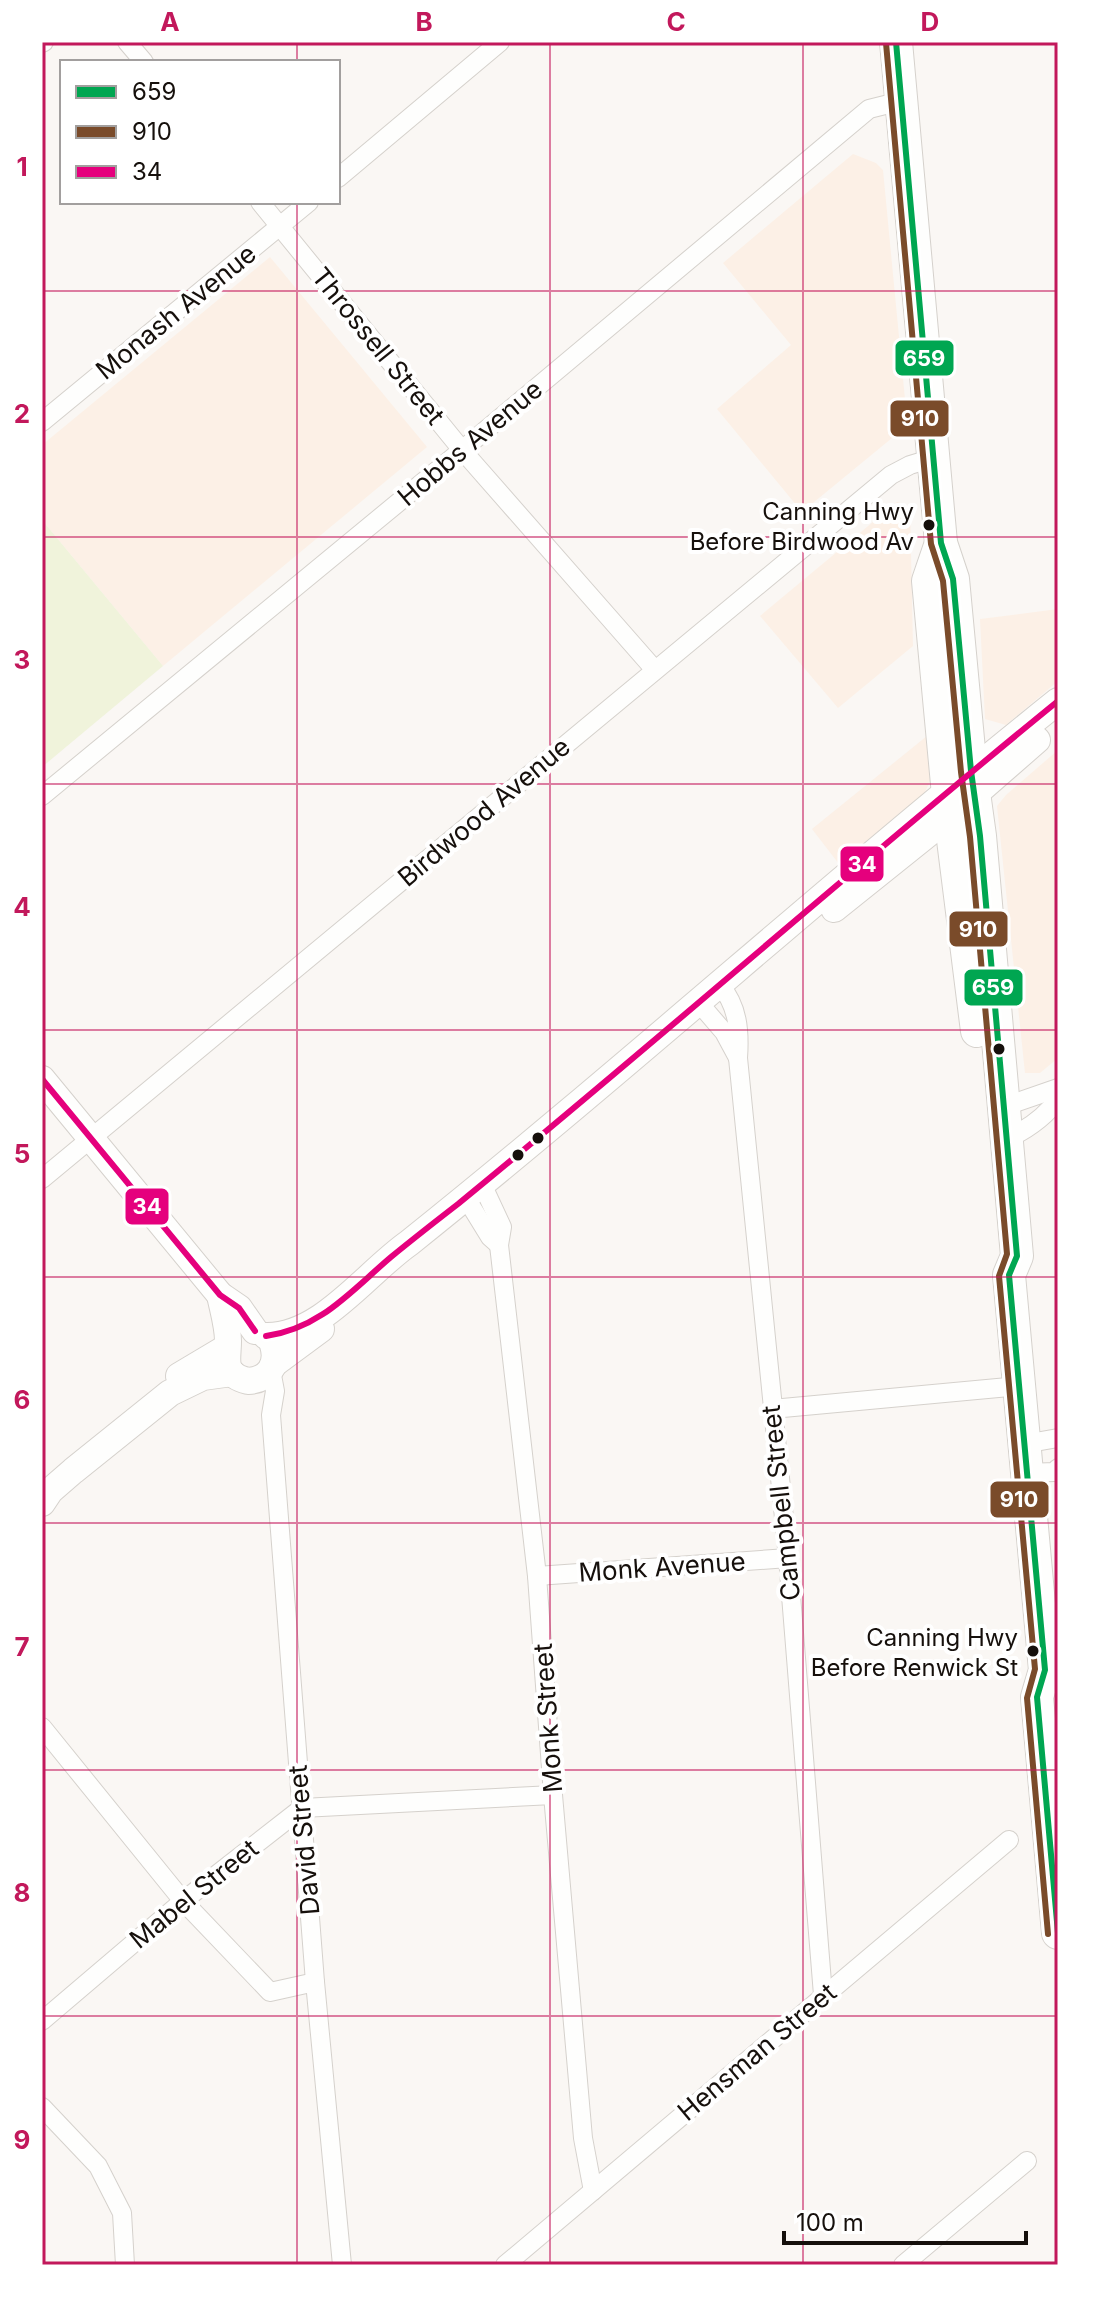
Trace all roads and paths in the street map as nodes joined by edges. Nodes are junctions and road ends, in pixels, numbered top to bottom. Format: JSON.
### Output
{"nodes":[{"id":1,"x":127,"y":42,"type":"edge"},
{"id":2,"x":500,"y":42,"type":"edge"},
{"id":3,"x":896,"y":42,"type":"edge"},
{"id":4,"x":142,"y":60,"type":"edge"},
{"id":5,"x":901,"y":101,"type":"junction"},
{"id":6,"x":340,"y":176,"type":"edge"},
{"id":7,"x":262,"y":204,"type":"edge"},
{"id":8,"x":307,"y":204,"type":"edge"},
{"id":9,"x":280,"y":226,"type":"junction"},
{"id":10,"x":42,"y":422,"type":"edge"},
{"id":11,"x":462,"y":450,"type":"junction"},
{"id":12,"x":933,"y":458,"type":"junction"},
{"id":13,"x":655,"y":670,"type":"junction"},
{"id":14,"x":1058,"y":701,"type":"edge"},
{"id":15,"x":1058,"y":722,"type":"edge"},
{"id":16,"x":960,"y":793,"type":"junction"},
{"id":17,"x":42,"y":796,"type":"edge"},
{"id":18,"x":724,"y":990,"type":"junction"},
{"id":19,"x":703,"y":1008,"type":"junction"},
{"id":20,"x":738,"y":1058,"type":"junction"},
{"id":21,"x":42,"y":1079,"type":"edge"},
{"id":22,"x":1058,"y":1088,"type":"edge"},
{"id":23,"x":1058,"y":1099,"type":"edge"},
{"id":24,"x":1003,"y":1107,"type":"junction"},
{"id":25,"x":92,"y":1138,"type":"junction"},
{"id":26,"x":1007,"y":1139,"type":"junction"},
{"id":27,"x":42,"y":1179,"type":"edge"},
{"id":28,"x":476,"y":1195,"type":"junction"},
{"id":29,"x":1009,"y":1275,"type":"junction"},
{"id":30,"x":220,"y":1295,"type":"junction"},
{"id":31,"x":260,"y":1333,"type":"junction"},
{"id":32,"x":247,"y":1363,"type":"junction"},
{"id":33,"x":1019,"y":1386,"type":"junction"},
{"id":34,"x":772,"y":1409,"type":"junction"},
{"id":35,"x":1058,"y":1438,"type":"edge"},
{"id":36,"x":1036,"y":1462,"type":"edge"},
{"id":37,"x":42,"y":1485,"type":"edge"},
{"id":38,"x":42,"y":1503,"type":"edge"},
{"id":39,"x":788,"y":1558,"type":"junction"},
{"id":40,"x":537,"y":1576,"type":"junction"},
{"id":41,"x":1045,"y":1670,"type":"junction"},
{"id":42,"x":1058,"y":1718,"type":"edge"},
{"id":43,"x":42,"y":1727,"type":"edge"},
{"id":44,"x":1051,"y":1788,"type":"edge"},
{"id":45,"x":553,"y":1795,"type":"junction"},
{"id":46,"x":302,"y":1808,"type":"junction"},
{"id":47,"x":1009,"y":1840,"type":"dead end"},
{"id":48,"x":183,"y":1901,"type":"junction"},
{"id":49,"x":1058,"y":1933,"type":"edge"},
{"id":50,"x":315,"y":1982,"type":"junction"},
{"id":51,"x":823,"y":1995,"type":"junction"},
{"id":52,"x":42,"y":2021,"type":"edge"},
{"id":53,"x":42,"y":2107,"type":"edge"},
{"id":54,"x":1027,"y":2161,"type":"dead end"},
{"id":55,"x":593,"y":2191,"type":"junction"},
{"id":56,"x":125,"y":2265,"type":"edge"},
{"id":57,"x":342,"y":2265,"type":"edge"},
{"id":58,"x":505,"y":2265,"type":"edge"},
{"id":59,"x":903,"y":2265,"type":"edge"}],
"edges":[{"from":1,"to":4,"type":"street"},
{"from":2,"to":6,"type":"street"},
{"from":3,"to":5,"type":"highway"},
{"from":5,"to":11,"type":"street","name":"Hobbs Avenue"},
{"from":5,"to":12,"type":"highway"},
{"from":7,"to":9,"type":"street","name":"Throssell Street"},
{"from":8,"to":9,"type":"street","name":"Monash Avenue"},
{"from":9,"to":10,"type":"street","name":"Monash Avenue"},
{"from":9,"to":11,"type":"street","name":"Throssell Street"},
{"from":11,"to":13,"type":"street","name":"Throssell Street"},
{"from":11,"to":17,"type":"street","name":"Hobbs Avenue"},
{"from":12,"to":13,"type":"street","name":"Birdwood Avenue"},
{"from":12,"to":16,"type":"highway"},
{"from":13,"to":25,"type":"street","name":"Birdwood Avenue"},
{"from":14,"to":16,"type":"main road"},
{"from":15,"to":16,"type":"main road"},
{"from":16,"to":18,"type":"main road"},
{"from":16,"to":24,"type":"highway"},
{"from":16,"to":29,"type":"highway"},
{"from":18,"to":19,"type":"main road"},
{"from":18,"to":20,"type":"street","name":"Campbell Street"},
{"from":19,"to":20,"type":"street","name":"Campbell Street"},
{"from":19,"to":28,"type":"main road"},
{"from":20,"to":34,"type":"street","name":"Campbell Street"},
{"from":21,"to":25,"type":"main road"},
{"from":22,"to":24,"type":"street"},
{"from":23,"to":26,"type":"street"},
{"from":24,"to":26,"type":"highway"},
{"from":25,"to":27,"type":"street","name":"Birdwood Avenue"},
{"from":25,"to":30,"type":"main road"},
{"from":26,"to":29,"type":"highway"},
{"from":28,"to":31,"type":"main road"},
{"from":28,"to":32,"type":"main road"},
{"from":28,"to":40,"type":"street","name":"Monk Street"},
{"from":29,"to":33,"type":"highway"},
{"from":30,"to":31,"type":"main road"},
{"from":30,"to":32,"type":"main road"},
{"from":31,"to":32,"type":"main road"},
{"from":31,"to":32,"type":"main road"},
{"from":32,"to":37,"type":"main road"},
{"from":32,"to":38,"type":"main road"},
{"from":32,"to":46,"type":"street","name":"David Street"},
{"from":33,"to":34,"type":"street"},
{"from":33,"to":36,"type":"highway"},
{"from":34,"to":39,"type":"street","name":"Campbell Street"},
{"from":35,"to":36,"type":"street"},
{"from":36,"to":41,"type":"highway"},
{"from":39,"to":40,"type":"street","name":"Monk Avenue"},
{"from":39,"to":51,"type":"street","name":"Campbell Street"},
{"from":40,"to":45,"type":"street","name":"Monk Street"},
{"from":41,"to":42,"type":"highway"},
{"from":41,"to":44,"type":"highway"},
{"from":43,"to":48,"type":"street"},
{"from":44,"to":49,"type":"highway"},
{"from":45,"to":46,"type":"street"},
{"from":45,"to":55,"type":"street","name":"Monk Street"},
{"from":46,"to":48,"type":"street","name":"Mabel Street"},
{"from":46,"to":50,"type":"street","name":"David Street"},
{"from":47,"to":51,"type":"street","name":"Hensman Street"},
{"from":48,"to":50,"type":"street"},
{"from":48,"to":52,"type":"street","name":"Mabel Street"},
{"from":50,"to":57,"type":"street","name":"David Street"},
{"from":51,"to":55,"type":"street","name":"Hensman Street"},
{"from":53,"to":56,"type":"street"},
{"from":54,"to":59,"type":"street"},
{"from":55,"to":58,"type":"street","name":"Hensman Street"}]}
